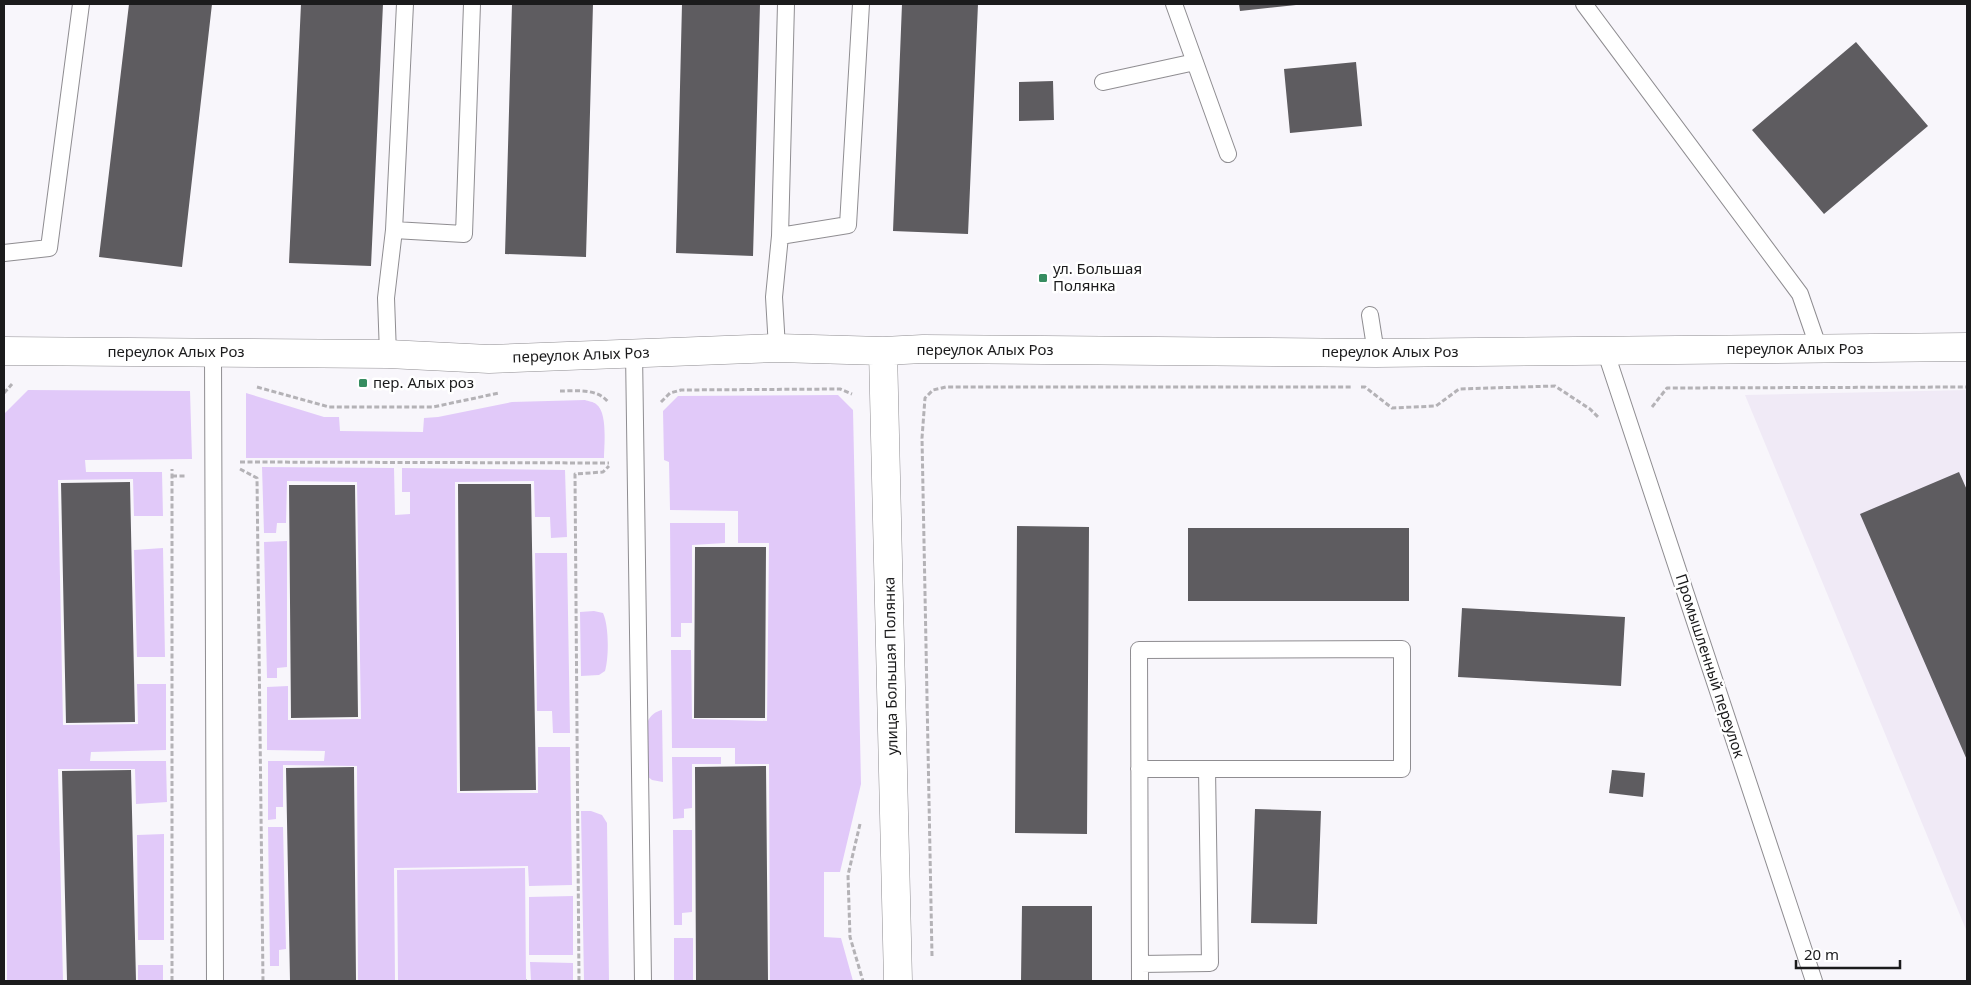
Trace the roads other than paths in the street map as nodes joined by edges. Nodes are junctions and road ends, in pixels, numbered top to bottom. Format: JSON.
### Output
{"nodes":[{"id":1,"x":81,"y":4,"type":"edge"},
{"id":2,"x":405,"y":4,"type":"edge"},
{"id":3,"x":472,"y":4,"type":"edge"},
{"id":4,"x":786,"y":4,"type":"edge"},
{"id":5,"x":861,"y":4,"type":"edge"},
{"id":6,"x":1174,"y":4,"type":"edge"},
{"id":7,"x":1584,"y":4,"type":"edge"},
{"id":8,"x":1195,"y":62,"type":"junction"},
{"id":9,"x":1103,"y":82,"type":"dead end"},
{"id":10,"x":1228,"y":154,"type":"dead end"},
{"id":11,"x":394,"y":230,"type":"junction"},
{"id":12,"x":780,"y":236,"type":"junction"},
{"id":13,"x":4,"y":253,"type":"edge"},
{"id":14,"x":1370,"y":315,"type":"dead end"},
{"id":15,"x":1967,"y":347,"type":"edge"},
{"id":16,"x":778,"y":348,"type":"junction"},
{"id":17,"x":1819,"y":349,"type":"junction"},
{"id":18,"x":1605,"y":350,"type":"junction"},
{"id":19,"x":4,"y":351,"type":"edge"},
{"id":20,"x":883,"y":351,"type":"junction"},
{"id":21,"x":213,"y":352,"type":"junction"},
{"id":22,"x":634,"y":352,"type":"junction"},
{"id":23,"x":1376,"y":353,"type":"junction"},
{"id":24,"x":388,"y":354,"type":"junction"},
{"id":25,"x":1139,"y":769,"type":"junction"},
{"id":26,"x":1207,"y":769,"type":"junction"},
{"id":27,"x":1140,"y":964,"type":"junction"},
{"id":28,"x":215,"y":981,"type":"edge"},
{"id":29,"x":643,"y":981,"type":"edge"},
{"id":30,"x":898,"y":981,"type":"edge"},
{"id":31,"x":1140,"y":981,"type":"edge"},
{"id":32,"x":1814,"y":981,"type":"edge"}],
"edges":[{"from":1,"to":13,"type":"lane"},
{"from":2,"to":11,"type":"lane"},
{"from":3,"to":11,"type":"lane"},
{"from":4,"to":12,"type":"lane"},
{"from":5,"to":12,"type":"lane"},
{"from":6,"to":8,"type":"lane"},
{"from":7,"to":17,"type":"lane"},
{"from":8,"to":9,"type":"lane"},
{"from":8,"to":10,"type":"lane"},
{"from":11,"to":24,"type":"lane"},
{"from":12,"to":16,"type":"lane"},
{"from":14,"to":23,"type":"lane"},
{"from":15,"to":17,"type":"street","name":"переулок Алых Роз"},
{"from":16,"to":20,"type":"street","name":"переулок Алых Роз"},
{"from":16,"to":22,"type":"street","name":"переулок Алых Роз"},
{"from":17,"to":18,"type":"street","name":"переулок Алых Роз"},
{"from":18,"to":23,"type":"street","name":"переулок Алых Роз"},
{"from":18,"to":32,"type":"lane","name":"Промышленный переулок"},
{"from":19,"to":21,"type":"street","name":"переулок Алых Роз"},
{"from":20,"to":23,"type":"street","name":"переулок Алых Роз"},
{"from":20,"to":30,"type":"street","name":"улица Большая Полянка"},
{"from":21,"to":24,"type":"street","name":"переулок Алых Роз"},
{"from":21,"to":28,"type":"lane"},
{"from":22,"to":24,"type":"street","name":"переулок Алых Роз"},
{"from":22,"to":29,"type":"lane"},
{"from":25,"to":26,"type":"lane"},
{"from":25,"to":26,"type":"lane"},
{"from":25,"to":27,"type":"lane"},
{"from":26,"to":27,"type":"lane"},
{"from":27,"to":31,"type":"lane"}]}
